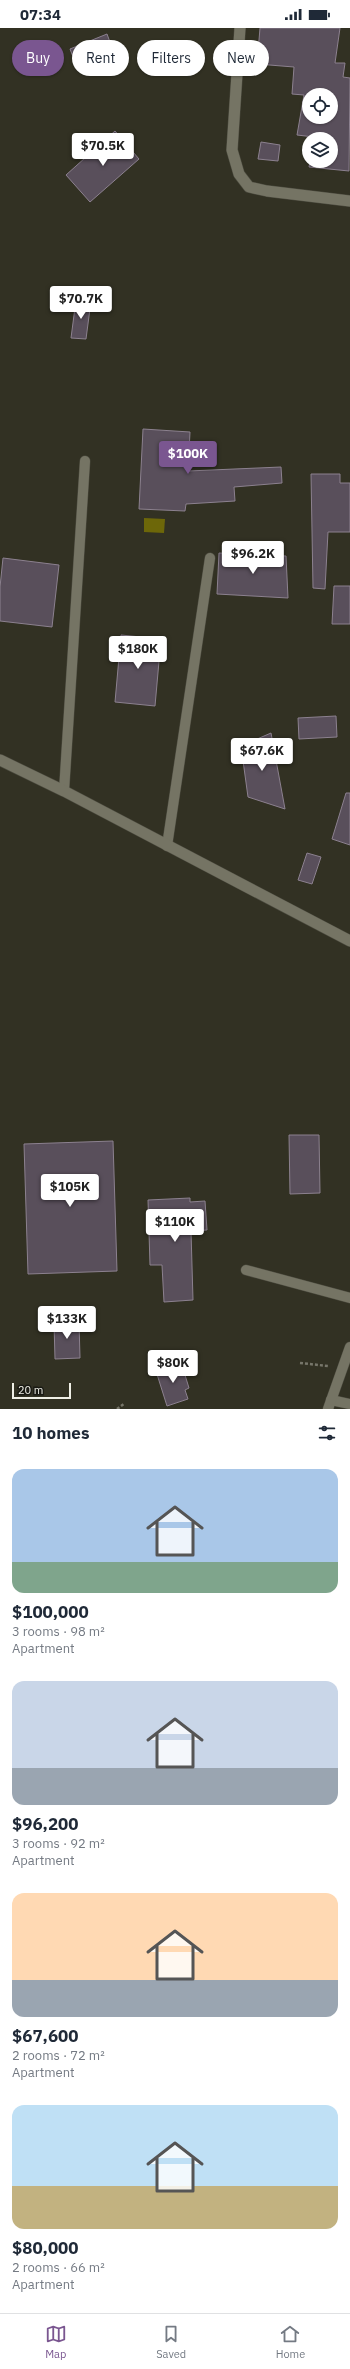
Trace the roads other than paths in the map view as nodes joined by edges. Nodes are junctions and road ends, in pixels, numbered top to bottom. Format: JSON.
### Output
{"nodes":[{"id":1,"x":240,"y":28,"type":"edge"},
{"id":2,"x":350,"y":201,"type":"edge"},
{"id":3,"x":85,"y":461,"type":"dead end"},
{"id":4,"x":210,"y":558,"type":"dead end"},
{"id":5,"x":0,"y":760,"type":"edge"},
{"id":6,"x":64,"y":791,"type":"junction"},
{"id":7,"x":167,"y":846,"type":"junction"},
{"id":8,"x":350,"y":941,"type":"edge"},
{"id":9,"x":246,"y":1270,"type":"dead end"},
{"id":10,"x":350,"y":1298,"type":"edge"},
{"id":11,"x":350,"y":1347,"type":"edge"},
{"id":12,"x":350,"y":1404,"type":"edge"},
{"id":13,"x":330,"y":1405,"type":"edge"}],
"edges":[{"from":1,"to":2,"type":"street"},
{"from":3,"to":6,"type":"lane"},
{"from":4,"to":7,"type":"lane"},
{"from":5,"to":6,"type":"street"},
{"from":6,"to":7,"type":"street"},
{"from":7,"to":8,"type":"street"},
{"from":9,"to":10,"type":"lane"},
{"from":11,"to":13,"type":"lane"},
{"from":12,"to":13,"type":"lane"}]}
